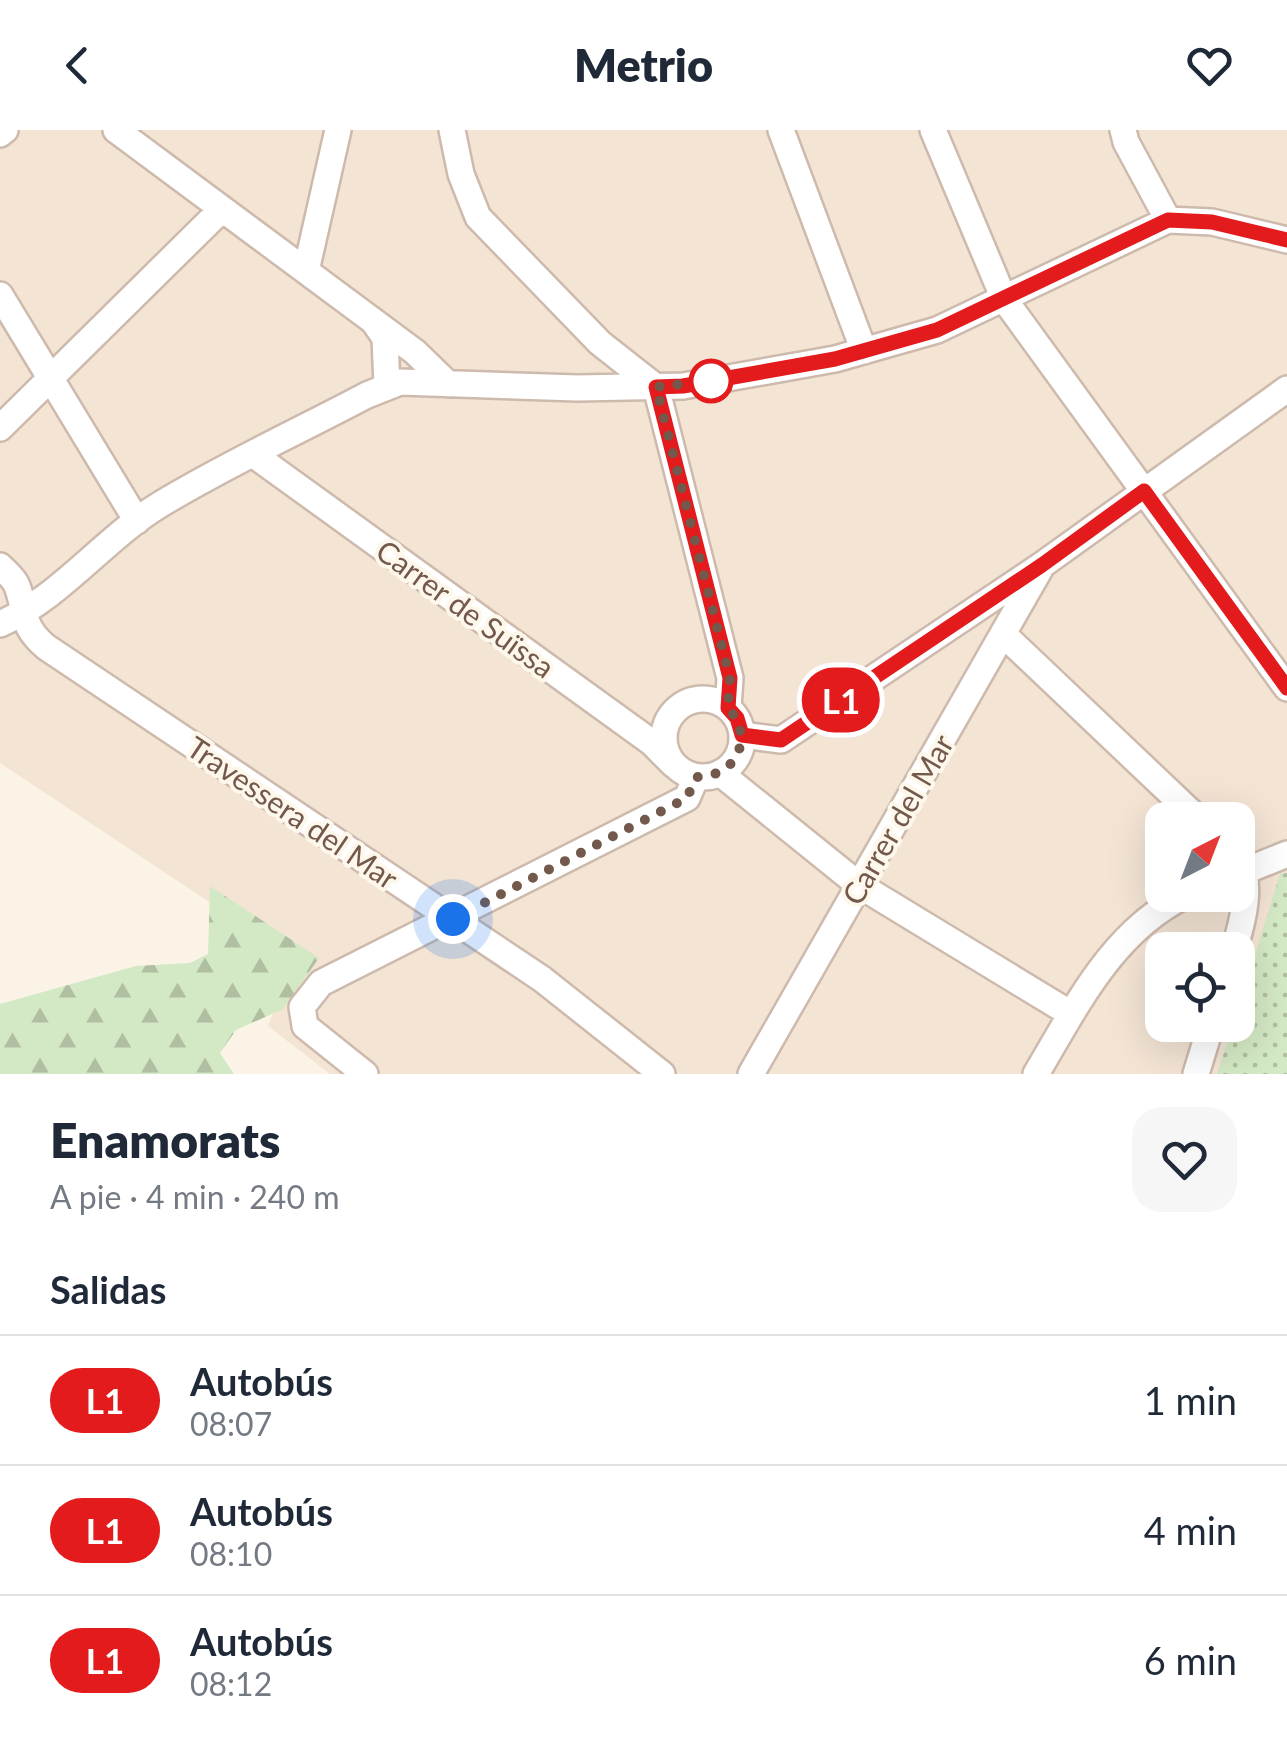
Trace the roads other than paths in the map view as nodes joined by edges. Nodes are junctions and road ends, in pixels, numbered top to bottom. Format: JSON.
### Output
{"nodes":[{"id":1,"x":116,"y":130,"type":"edge"},
{"id":2,"x":338,"y":130,"type":"edge"},
{"id":3,"x":452,"y":130,"type":"edge"},
{"id":4,"x":782,"y":130,"type":"edge"},
{"id":5,"x":933,"y":130,"type":"edge"},
{"id":6,"x":1123,"y":130,"type":"edge"},
{"id":7,"x":222,"y":209,"type":"junction"},
{"id":8,"x":1168,"y":220,"type":"junction"},
{"id":9,"x":1287,"y":240,"type":"edge"},
{"id":10,"x":306,"y":271,"type":"junction"},
{"id":11,"x":0,"y":295,"type":"edge"},
{"id":12,"x":1004,"y":299,"type":"junction"},
{"id":13,"x":374,"y":322,"type":"junction"},
{"id":14,"x":864,"y":351,"type":"junction"},
{"id":15,"x":50,"y":378,"type":"junction"},
{"id":16,"x":448,"y":384,"type":"junction"},
{"id":17,"x":387,"y":387,"type":"junction"},
{"id":18,"x":656,"y":387,"type":"junction"},
{"id":19,"x":1286,"y":392,"type":"edge"},
{"id":20,"x":0,"y":428,"type":"edge"},
{"id":21,"x":254,"y":454,"type":"junction"},
{"id":22,"x":1144,"y":491,"type":"junction"},
{"id":23,"x":137,"y":521,"type":"junction"},
{"id":24,"x":1042,"y":565,"type":"junction"},
{"id":25,"x":0,"y":566,"type":"edge"},
{"id":26,"x":11,"y":618,"type":"edge"},
{"id":27,"x":1003,"y":634,"type":"junction"},
{"id":28,"x":1287,"y":688,"type":"edge"},
{"id":29,"x":728,"y":708,"type":"junction"},
{"id":30,"x":742,"y":735,"type":"junction"},
{"id":31,"x":697,"y":772,"type":"junction"},
{"id":32,"x":1180,"y":802,"type":"edge"},
{"id":33,"x":1287,"y":854,"type":"edge"},
{"id":34,"x":1255,"y":863,"type":"edge"},
{"id":35,"x":859,"y":885,"type":"junction"},
{"id":36,"x":1159,"y":912,"type":"edge"},
{"id":37,"x":453,"y":919,"type":"junction"},
{"id":38,"x":1072,"y":1014,"type":"junction"},
{"id":39,"x":1206,"y":1042,"type":"edge"},
{"id":40,"x":365,"y":1074,"type":"edge"},
{"id":41,"x":662,"y":1074,"type":"edge"},
{"id":42,"x":750,"y":1074,"type":"edge"},
{"id":43,"x":1036,"y":1074,"type":"edge"},
{"id":44,"x":1196,"y":1074,"type":"edge"}],
"edges":[{"from":1,"to":7,"type":"street"},
{"from":2,"to":10,"type":"street"},
{"from":3,"to":18,"type":"street"},
{"from":4,"to":14,"type":"street"},
{"from":5,"to":12,"type":"street"},
{"from":6,"to":8,"type":"street"},
{"from":7,"to":10,"type":"street"},
{"from":7,"to":15,"type":"street"},
{"from":8,"to":9,"type":"street"},
{"from":8,"to":12,"type":"street"},
{"from":10,"to":13,"type":"street"},
{"from":11,"to":15,"type":"street"},
{"from":12,"to":14,"type":"street"},
{"from":12,"to":22,"type":"street"},
{"from":13,"to":16,"type":"street"},
{"from":13,"to":17,"type":"street"},
{"from":14,"to":18,"type":"street"},
{"from":15,"to":20,"type":"street"},
{"from":15,"to":23,"type":"street"},
{"from":16,"to":17,"type":"street"},
{"from":16,"to":18,"type":"street"},
{"from":17,"to":21,"type":"street"},
{"from":18,"to":29,"type":"street"},
{"from":19,"to":22,"type":"street"},
{"from":21,"to":23,"type":"street"},
{"from":21,"to":31,"type":"street","name":"Carrer de Suïssa"},
{"from":22,"to":24,"type":"street"},
{"from":22,"to":28,"type":"street"},
{"from":23,"to":26,"type":"street"},
{"from":24,"to":27,"type":"street","name":"Carrer del Mar"},
{"from":24,"to":30,"type":"street"},
{"from":25,"to":26,"type":"street","name":"Travessera del Mar"},
{"from":26,"to":37,"type":"street","name":"Travessera del Mar"},
{"from":27,"to":32,"type":"street"},
{"from":27,"to":35,"type":"street","name":"Carrer del Mar"},
{"from":29,"to":30,"type":"street"},
{"from":29,"to":31,"type":"street"},
{"from":30,"to":31,"type":"street"},
{"from":31,"to":35,"type":"street","name":"Carrer de Suïssa"},
{"from":31,"to":37,"type":"street"},
{"from":33,"to":34,"type":"street"},
{"from":35,"to":38,"type":"street","name":"Carrer de Suïssa"},
{"from":35,"to":42,"type":"street","name":"Carrer del Mar"},
{"from":36,"to":38,"type":"street"},
{"from":37,"to":40,"type":"street"},
{"from":37,"to":41,"type":"street","name":"Travessera del Mar"},
{"from":38,"to":43,"type":"street"},
{"from":39,"to":44,"type":"street"}]}
